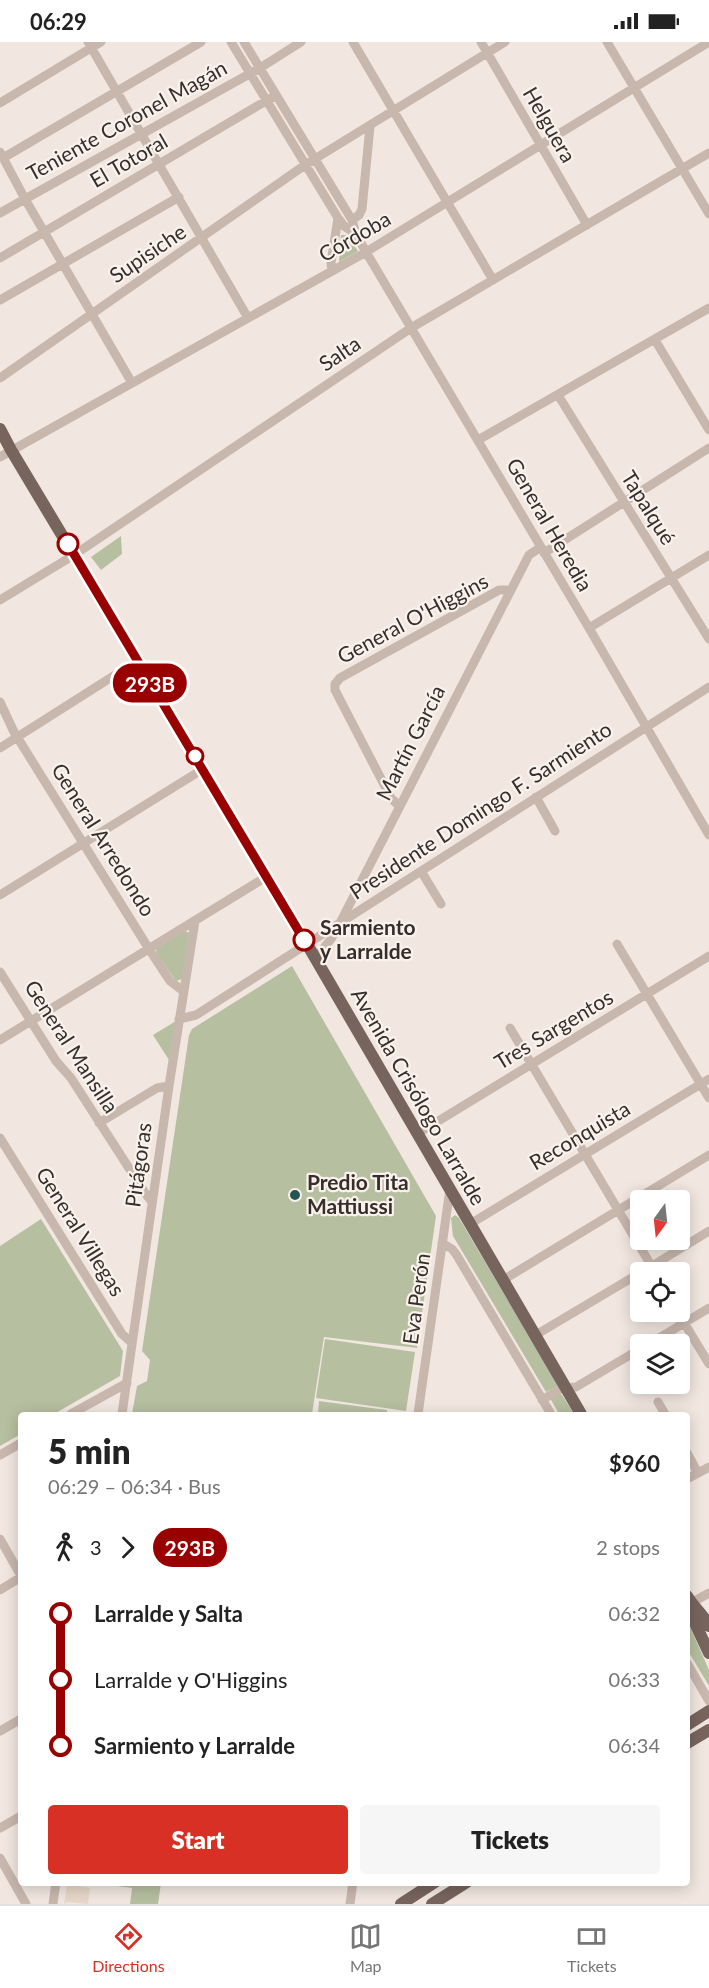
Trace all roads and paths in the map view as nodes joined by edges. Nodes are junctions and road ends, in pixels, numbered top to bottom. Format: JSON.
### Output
{"nodes":[{"id":1,"x":101,"y":42,"type":"edge"},
{"id":2,"x":201,"y":42,"type":"edge"},
{"id":3,"x":231,"y":42,"type":"edge"},
{"id":4,"x":244,"y":42,"type":"edge"},
{"id":5,"x":301,"y":42,"type":"edge"},
{"id":6,"x":353,"y":42,"type":"edge"},
{"id":7,"x":481,"y":42,"type":"edge"},
{"id":8,"x":505,"y":42,"type":"edge"},
{"id":9,"x":607,"y":42,"type":"edge"},
{"id":10,"x":709,"y":42,"type":"edge"},
{"id":11,"x":90,"y":45,"type":"edge"},
{"id":12,"x":488,"y":53,"type":"junction"},
{"id":13,"x":260,"y":68,"type":"junction"},
{"id":14,"x":250,"y":73,"type":"junction"},
{"id":15,"x":634,"y":88,"type":"junction"},
{"id":16,"x":117,"y":91,"type":"junction"},
{"id":17,"x":276,"y":95,"type":"junction"},
{"id":18,"x":267,"y":101,"type":"junction"},
{"id":19,"x":0,"y":103,"type":"edge"},
{"id":20,"x":393,"y":112,"type":"junction"},
{"id":21,"x":370,"y":126,"type":"junction"},
{"id":22,"x":142,"y":133,"type":"junction"},
{"id":23,"x":540,"y":146,"type":"junction"},
{"id":24,"x":709,"y":153,"type":"edge"},
{"id":25,"x":2,"y":155,"type":"edge"},
{"id":26,"x":315,"y":159,"type":"junction"},
{"id":27,"x":160,"y":164,"type":"junction"},
{"id":28,"x":306,"y":165,"type":"junction"},
{"id":29,"x":682,"y":169,"type":"junction"},
{"id":30,"x":179,"y":197,"type":"junction"},
{"id":31,"x":25,"y":199,"type":"junction"},
{"id":32,"x":447,"y":203,"type":"junction"},
{"id":33,"x":0,"y":213,"type":"edge"},
{"id":34,"x":709,"y":214,"type":"edge"},
{"id":35,"x":338,"y":218,"type":"junction"},
{"id":36,"x":352,"y":220,"type":"junction"},
{"id":37,"x":587,"y":225,"type":"junction"},
{"id":38,"x":44,"y":232,"type":"junction"},
{"id":39,"x":356,"y":234,"type":"junction"},
{"id":40,"x":202,"y":238,"type":"junction"},
{"id":41,"x":366,"y":252,"type":"junction"},
{"id":42,"x":0,"y":258,"type":"edge"},
{"id":43,"x":62,"y":263,"type":"junction"},
{"id":44,"x":332,"y":271,"type":"junction"},
{"id":45,"x":493,"y":280,"type":"junction"},
{"id":46,"x":0,"y":300,"type":"edge"},
{"id":47,"x":709,"y":309,"type":"edge"},
{"id":48,"x":91,"y":314,"type":"junction"},
{"id":49,"x":248,"y":318,"type":"junction"},
{"id":50,"x":411,"y":328,"type":"junction"},
{"id":51,"x":655,"y":340,"type":"junction"},
{"id":52,"x":0,"y":378,"type":"edge"},
{"id":53,"x":132,"y":383,"type":"junction"},
{"id":54,"x":558,"y":395,"type":"junction"},
{"id":55,"x":0,"y":429,"type":"edge"},
{"id":56,"x":709,"y":430,"type":"edge"},
{"id":57,"x":478,"y":440,"type":"junction"},
{"id":58,"x":709,"y":448,"type":"edge"},
{"id":59,"x":5,"y":453,"type":"edge"},
{"id":60,"x":624,"y":503,"type":"junction"},
{"id":61,"x":542,"y":550,"type":"junction"},
{"id":62,"x":74,"y":555,"type":"junction"},
{"id":63,"x":709,"y":555,"type":"edge"},
{"id":64,"x":671,"y":579,"type":"junction"},
{"id":65,"x":511,"y":590,"type":"junction"},
{"id":66,"x":0,"y":600,"type":"edge"},
{"id":67,"x":590,"y":628,"type":"junction"},
{"id":68,"x":709,"y":639,"type":"edge"},
{"id":69,"x":137,"y":661,"type":"junction"},
{"id":70,"x":709,"y":687,"type":"edge"},
{"id":71,"x":0,"y":702,"type":"edge"},
{"id":72,"x":646,"y":727,"type":"junction"},
{"id":73,"x":18,"y":738,"type":"junction"},
{"id":74,"x":0,"y":748,"type":"edge"},
{"id":75,"x":203,"y":770,"type":"junction"},
{"id":76,"x":536,"y":797,"type":"junction"},
{"id":77,"x":399,"y":806,"type":"junction"},
{"id":78,"x":555,"y":831,"type":"dead end"},
{"id":79,"x":708,"y":831,"type":"edge"},
{"id":80,"x":83,"y":842,"type":"junction"},
{"id":81,"x":421,"y":871,"type":"junction"},
{"id":82,"x":266,"y":877,"type":"junction"},
{"id":83,"x":0,"y":895,"type":"edge"},
{"id":84,"x":441,"y":904,"type":"dead end"},
{"id":85,"x":195,"y":921,"type":"junction"},
{"id":86,"x":340,"y":923,"type":"junction"},
{"id":87,"x":617,"y":944,"type":"dead end"},
{"id":88,"x":304,"y":946,"type":"junction"},
{"id":89,"x":149,"y":950,"type":"junction"},
{"id":90,"x":709,"y":956,"type":"edge"},
{"id":91,"x":315,"y":959,"type":"junction"},
{"id":92,"x":0,"y":972,"type":"edge"},
{"id":93,"x":183,"y":991,"type":"junction"},
{"id":94,"x":647,"y":994,"type":"junction"},
{"id":95,"x":179,"y":1019,"type":"junction"},
{"id":96,"x":30,"y":1021,"type":"junction"},
{"id":97,"x":510,"y":1028,"type":"dead end"},
{"id":98,"x":0,"y":1040,"type":"edge"},
{"id":99,"x":533,"y":1064,"type":"junction"},
{"id":100,"x":705,"y":1082,"type":"edge"},
{"id":101,"x":169,"y":1086,"type":"junction"},
{"id":102,"x":709,"y":1098,"type":"edge"},
{"id":103,"x":99,"y":1123,"type":"junction"},
{"id":104,"x":417,"y":1134,"type":"junction"},
{"id":105,"x":0,"y":1138,"type":"edge"},
{"id":106,"x":586,"y":1153,"type":"junction"},
{"id":107,"x":709,"y":1155,"type":"edge"},
{"id":108,"x":450,"y":1189,"type":"junction"},
{"id":109,"x":152,"y":1202,"type":"junction"},
{"id":110,"x":618,"y":1210,"type":"junction"},
{"id":111,"x":470,"y":1224,"type":"junction"},
{"id":112,"x":709,"y":1232,"type":"edge"},
{"id":113,"x":442,"y":1243,"type":"junction"},
{"id":114,"x":649,"y":1262,"type":"edge"},
{"id":115,"x":664,"y":1262,"type":"edge"},
{"id":116,"x":630,"y":1279,"type":"edge"},
{"id":117,"x":503,"y":1280,"type":"junction"},
{"id":118,"x":709,"y":1308,"type":"edge"},
{"id":119,"x":684,"y":1323,"type":"junction"},
{"id":120,"x":666,"y":1334,"type":"edge"},
{"id":121,"x":534,"y":1336,"type":"junction"},
{"id":122,"x":132,"y":1343,"type":"junction"},
{"id":123,"x":630,"y":1355,"type":"edge"},
{"id":124,"x":709,"y":1364,"type":"edge"},
{"id":125,"x":127,"y":1383,"type":"junction"},
{"id":126,"x":566,"y":1389,"type":"junction"},
{"id":127,"x":542,"y":1400,"type":"junction"},
{"id":128,"x":658,"y":1402,"type":"dead end"},
{"id":129,"x":87,"y":1411,"type":"edge"},
{"id":130,"x":122,"y":1412,"type":"edge"},
{"id":131,"x":418,"y":1412,"type":"edge"},
{"id":132,"x":550,"y":1412,"type":"edge"},
{"id":133,"x":580,"y":1412,"type":"edge"},
{"id":134,"x":664,"y":1412,"type":"edge"},
{"id":135,"x":18,"y":1445,"type":"edge"},
{"id":136,"x":0,"y":1455,"type":"edge"},
{"id":137,"x":690,"y":1458,"type":"edge"},
{"id":138,"x":709,"y":1467,"type":"edge"},
{"id":139,"x":698,"y":1473,"type":"junction"},
{"id":140,"x":690,"y":1477,"type":"edge"},
{"id":141,"x":0,"y":1539,"type":"edge"},
{"id":142,"x":18,"y":1572,"type":"edge"},
{"id":143,"x":18,"y":1579,"type":"edge"},
{"id":144,"x":0,"y":1590,"type":"edge"},
{"id":145,"x":709,"y":1593,"type":"edge"},
{"id":146,"x":691,"y":1602,"type":"edge"},
{"id":147,"x":709,"y":1626,"type":"edge"},
{"id":148,"x":702,"y":1638,"type":"junction"},
{"id":149,"x":709,"y":1653,"type":"edge"},
{"id":150,"x":709,"y":1663,"type":"edge"},
{"id":151,"x":690,"y":1668,"type":"edge"},
{"id":152,"x":709,"y":1701,"type":"edge"},
{"id":153,"x":709,"y":1711,"type":"edge"},
{"id":154,"x":18,"y":1721,"type":"edge"},
{"id":155,"x":690,"y":1723,"type":"edge"},
{"id":156,"x":0,"y":1731,"type":"edge"},
{"id":157,"x":709,"y":1732,"type":"edge"},
{"id":158,"x":690,"y":1741,"type":"edge"},
{"id":159,"x":18,"y":1818,"type":"edge"},
{"id":160,"x":0,"y":1828,"type":"edge"},
{"id":161,"x":0,"y":1858,"type":"edge"},
{"id":162,"x":55,"y":1886,"type":"edge"},
{"id":163,"x":352,"y":1886,"type":"edge"},
{"id":164,"x":429,"y":1886,"type":"edge"},
{"id":165,"x":461,"y":1886,"type":"edge"},
{"id":166,"x":26,"y":1904,"type":"edge"},
{"id":167,"x":52,"y":1904,"type":"edge"},
{"id":168,"x":350,"y":1904,"type":"edge"},
{"id":169,"x":401,"y":1904,"type":"edge"},
{"id":170,"x":432,"y":1904,"type":"edge"}],
"edges":[{"from":1,"to":11,"type":"street"},
{"from":2,"to":16,"type":"street"},
{"from":3,"to":14,"type":"street","name":"General Heredia"},
{"from":4,"to":13,"type":"street","name":"General Heredia"},
{"from":5,"to":13,"type":"street","name":"Teniente Coronel Magán"},
{"from":6,"to":20,"type":"street"},
{"from":7,"to":12,"type":"street","name":"Helguera"},
{"from":8,"to":12,"type":"street","name":"Supisiche"},
{"from":9,"to":15,"type":"street"},
{"from":10,"to":15,"type":"street","name":"Córdoba"},
{"from":11,"to":16,"type":"street"},
{"from":11,"to":19,"type":"street"},
{"from":12,"to":20,"type":"street","name":"Supisiche"},
{"from":12,"to":23,"type":"street","name":"Helguera"},
{"from":13,"to":14,"type":"street","name":"Teniente Coronel Magán"},
{"from":13,"to":17,"type":"street","name":"General Heredia"},
{"from":14,"to":18,"type":"street","name":"General Heredia"},
{"from":14,"to":22,"type":"street","name":"Teniente Coronel Magán"},
{"from":15,"to":23,"type":"street","name":"Córdoba"},
{"from":15,"to":29,"type":"street"},
{"from":16,"to":22,"type":"street"},
{"from":16,"to":25,"type":"street"},
{"from":17,"to":18,"type":"street","name":"El Totoral"},
{"from":17,"to":26,"type":"street","name":"General Heredia"},
{"from":18,"to":27,"type":"street","name":"El Totoral"},
{"from":18,"to":28,"type":"street","name":"General Heredia"},
{"from":20,"to":21,"type":"street","name":"Supisiche"},
{"from":20,"to":32,"type":"street"},
{"from":21,"to":26,"type":"street","name":"Supisiche"},
{"from":21,"to":36,"type":"street"},
{"from":22,"to":27,"type":"street"},
{"from":22,"to":31,"type":"street","name":"Teniente Coronel Magán"},
{"from":23,"to":32,"type":"street","name":"Córdoba"},
{"from":23,"to":37,"type":"street","name":"Helguera"},
{"from":24,"to":29,"type":"street","name":"Salta"},
{"from":25,"to":31,"type":"street"},
{"from":26,"to":28,"type":"street","name":"Supisiche"},
{"from":26,"to":36,"type":"street","name":"General Heredia"},
{"from":27,"to":30,"type":"street"},
{"from":27,"to":38,"type":"street","name":"El Totoral"},
{"from":28,"to":35,"type":"street","name":"General Heredia"},
{"from":28,"to":40,"type":"street","name":"Supisiche"},
{"from":29,"to":34,"type":"street"},
{"from":29,"to":37,"type":"street","name":"Salta"},
{"from":30,"to":40,"type":"street"},
{"from":30,"to":43,"type":"street"},
{"from":31,"to":33,"type":"street","name":"Teniente Coronel Magán"},
{"from":31,"to":38,"type":"street"},
{"from":32,"to":41,"type":"street","name":"Córdoba"},
{"from":32,"to":45,"type":"street"},
{"from":35,"to":39,"type":"street","name":"General Heredia"},
{"from":35,"to":44,"type":"street"},
{"from":36,"to":39,"type":"street","name":"General Heredia"},
{"from":37,"to":45,"type":"street","name":"Salta"},
{"from":38,"to":42,"type":"street","name":"El Totoral"},
{"from":38,"to":43,"type":"street"},
{"from":39,"to":41,"type":"street","name":"General Heredia"},
{"from":40,"to":48,"type":"street","name":"Supisiche"},
{"from":40,"to":49,"type":"street"},
{"from":41,"to":44,"type":"street","name":"Córdoba"},
{"from":41,"to":50,"type":"street","name":"General Heredia"},
{"from":43,"to":46,"type":"street"},
{"from":43,"to":48,"type":"street"},
{"from":44,"to":49,"type":"street","name":"Córdoba"},
{"from":45,"to":50,"type":"street","name":"Salta"},
{"from":47,"to":51,"type":"street"},
{"from":48,"to":52,"type":"street","name":"Supisiche"},
{"from":48,"to":53,"type":"street"},
{"from":49,"to":53,"type":"street","name":"Córdoba"},
{"from":50,"to":57,"type":"street","name":"General Heredia"},
{"from":50,"to":62,"type":"street","name":"Salta"},
{"from":51,"to":54,"type":"street"},
{"from":51,"to":56,"type":"street"},
{"from":53,"to":59,"type":"street","name":"Córdoba"},
{"from":54,"to":57,"type":"street"},
{"from":54,"to":60,"type":"street","name":"Tapalqué"},
{"from":55,"to":59,"type":"main road","name":"Avenida Crisólogo Larralde"},
{"from":57,"to":61,"type":"street","name":"General Heredia"},
{"from":58,"to":60,"type":"street"},
{"from":59,"to":62,"type":"main road","name":"Avenida Crisólogo Larralde"},
{"from":60,"to":61,"type":"street"},
{"from":60,"to":64,"type":"street","name":"Tapalqué"},
{"from":61,"to":65,"type":"street","name":"Martín García"},
{"from":61,"to":67,"type":"street","name":"General Heredia"},
{"from":62,"to":66,"type":"street","name":"Salta"},
{"from":62,"to":69,"type":"main road","name":"Avenida Crisólogo Larralde"},
{"from":63,"to":64,"type":"street"},
{"from":64,"to":67,"type":"street"},
{"from":64,"to":68,"type":"street","name":"Tapalqué"},
{"from":65,"to":77,"type":"street","name":"Martín García"},
{"from":65,"to":77,"type":"street","name":"General O'Higgins"},
{"from":67,"to":72,"type":"street","name":"General Heredia"},
{"from":69,"to":73,"type":"street"},
{"from":69,"to":75,"type":"main road","name":"Avenida Crisólogo Larralde"},
{"from":70,"to":72,"type":"street","name":"Presidente Domingo F. Sarmiento"},
{"from":71,"to":73,"type":"street","name":"General Arredondo"},
{"from":72,"to":76,"type":"street","name":"Presidente Domingo F. Sarmiento"},
{"from":72,"to":79,"type":"street","name":"General Heredia"},
{"from":73,"to":74,"type":"street"},
{"from":73,"to":80,"type":"street","name":"General Arredondo"},
{"from":75,"to":80,"type":"street"},
{"from":75,"to":82,"type":"main road","name":"Avenida Crisólogo Larralde"},
{"from":76,"to":78,"type":"street"},
{"from":76,"to":81,"type":"street","name":"Presidente Domingo F. Sarmiento"},
{"from":77,"to":86,"type":"street","name":"Martín García"},
{"from":80,"to":83,"type":"street"},
{"from":80,"to":89,"type":"street","name":"General Arredondo"},
{"from":81,"to":84,"type":"street"},
{"from":81,"to":86,"type":"street","name":"Presidente Domingo F. Sarmiento"},
{"from":82,"to":85,"type":"street"},
{"from":82,"to":88,"type":"main road","name":"Avenida Crisólogo Larralde"},
{"from":85,"to":89,"type":"street"},
{"from":85,"to":93,"type":"street","name":"Pitágoras"},
{"from":86,"to":88,"type":"street","name":"Presidente Domingo F. Sarmiento"},
{"from":86,"to":91,"type":"street","name":"Martín García"},
{"from":87,"to":94,"type":"street"},
{"from":88,"to":91,"type":"main road","name":"Avenida Crisólogo Larralde"},
{"from":88,"to":95,"type":"street","name":"Presidente Domingo F. Sarmiento"},
{"from":89,"to":93,"type":"street","name":"General Arredondo"},
{"from":89,"to":96,"type":"street"},
{"from":90,"to":94,"type":"street","name":"Tres Sargentos"},
{"from":91,"to":104,"type":"main road","name":"Avenida Crisólogo Larralde"},
{"from":92,"to":96,"type":"street","name":"General Mansilla"},
{"from":93,"to":95,"type":"street","name":"Pitágoras"},
{"from":94,"to":99,"type":"street","name":"Tres Sargentos"},
{"from":94,"to":100,"type":"street"},
{"from":95,"to":101,"type":"street","name":"Pitágoras"},
{"from":96,"to":98,"type":"street"},
{"from":96,"to":103,"type":"street","name":"General Mansilla"},
{"from":97,"to":99,"type":"street"},
{"from":99,"to":104,"type":"street","name":"Tres Sargentos"},
{"from":99,"to":106,"type":"street"},
{"from":100,"to":102,"type":"street"},
{"from":100,"to":106,"type":"street","name":"Reconquista"},
{"from":101,"to":103,"type":"street"},
{"from":101,"to":109,"type":"street","name":"Pitágoras"},
{"from":103,"to":109,"type":"street","name":"General Mansilla"},
{"from":104,"to":108,"type":"main road","name":"Avenida Crisólogo Larralde"},
{"from":105,"to":122,"type":"street","name":"General Villegas"},
{"from":106,"to":110,"type":"street"},
{"from":106,"to":111,"type":"street","name":"Reconquista"},
{"from":107,"to":110,"type":"street"},
{"from":108,"to":111,"type":"main road","name":"Avenida Crisólogo Larralde"},
{"from":108,"to":113,"type":"street","name":"Eva Perón"},
{"from":109,"to":122,"type":"street","name":"Pitágoras"},
{"from":110,"to":114,"type":"street"},
{"from":110,"to":117,"type":"street"},
{"from":111,"to":117,"type":"main road","name":"Avenida Crisólogo Larralde"},
{"from":112,"to":115,"type":"street"},
{"from":113,"to":127,"type":"street"},
{"from":113,"to":131,"type":"street","name":"Eva Perón"},
{"from":116,"to":121,"type":"street"},
{"from":117,"to":121,"type":"main road","name":"Avenida Crisólogo Larralde"},
{"from":118,"to":119,"type":"street"},
{"from":119,"to":120,"type":"street"},
{"from":119,"to":124,"type":"street"},
{"from":121,"to":126,"type":"main road","name":"Avenida Crisólogo Larralde"},
{"from":122,"to":125,"type":"street","name":"Pitágoras"},
{"from":123,"to":126,"type":"street"},
{"from":125,"to":129,"type":"street"},
{"from":125,"to":130,"type":"street","name":"Pitágoras"},
{"from":126,"to":127,"type":"street"},
{"from":126,"to":133,"type":"main road","name":"Avenida Crisólogo Larralde"},
{"from":127,"to":132,"type":"street"},
{"from":128,"to":134,"type":"street"},
{"from":135,"to":136,"type":"street"},
{"from":137,"to":139,"type":"street"},
{"from":138,"to":139,"type":"street"},
{"from":139,"to":140,"type":"street"},
{"from":141,"to":142,"type":"street"},
{"from":143,"to":144,"type":"street"},
{"from":145,"to":146,"type":"street"},
{"from":146,"to":147,"type":"main road"},
{"from":146,"to":148,"type":"main road"},
{"from":148,"to":149,"type":"main road"},
{"from":148,"to":150,"type":"main road"},
{"from":151,"to":152,"type":"street"},
{"from":153,"to":155,"type":"main road"},
{"from":154,"to":156,"type":"street"},
{"from":157,"to":158,"type":"main road"},
{"from":159,"to":160,"type":"street"},
{"from":161,"to":166,"type":"street"},
{"from":162,"to":167,"type":"street"},
{"from":163,"to":168,"type":"street"},
{"from":164,"to":169,"type":"main road"},
{"from":165,"to":170,"type":"main road"}]}
